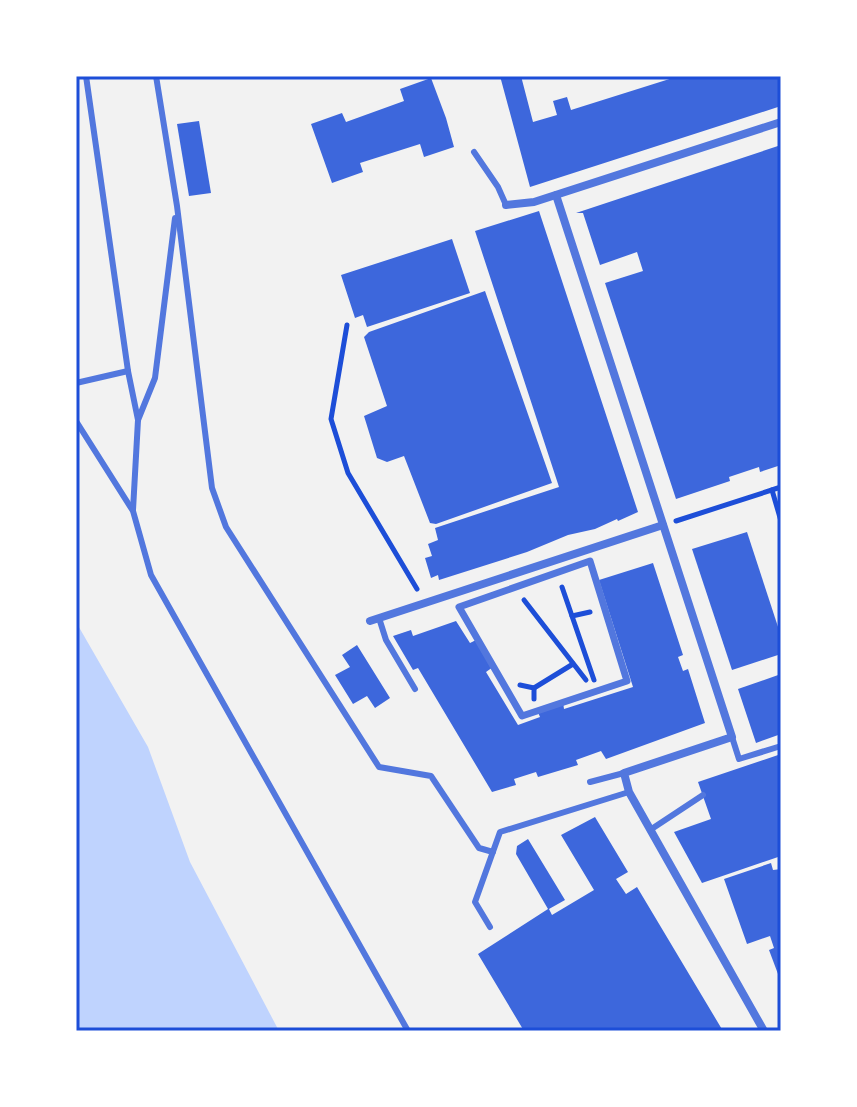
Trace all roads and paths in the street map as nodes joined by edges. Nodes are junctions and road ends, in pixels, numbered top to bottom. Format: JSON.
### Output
{"nodes":[{"id":1,"x":86,"y":76,"type":"edge"},
{"id":2,"x":156,"y":76,"type":"edge"},
{"id":3,"x":781,"y":122,"type":"edge"},
{"id":4,"x":474,"y":152,"type":"dead end"},
{"id":5,"x":556,"y":195,"type":"junction"},
{"id":6,"x":506,"y":205,"type":"joint"},
{"id":7,"x":177,"y":206,"type":"junction"},
{"id":8,"x":347,"y":325,"type":"dead end"},
{"id":9,"x":128,"y":371,"type":"junction"},
{"id":10,"x":76,"y":383,"type":"edge"},
{"id":11,"x":138,"y":420,"type":"junction"},
{"id":12,"x":76,"y":421,"type":"edge"},
{"id":13,"x":781,"y":487,"type":"edge"},
{"id":14,"x":772,"y":490,"type":"junction"},
{"id":15,"x":133,"y":511,"type":"junction"},
{"id":16,"x":781,"y":521,"type":"edge"},
{"id":17,"x":663,"y":525,"type":"junction"},
{"id":18,"x":557,"y":572,"type":"junction"},
{"id":19,"x":514,"y":587,"type":"junction"},
{"id":20,"x":425,"y":603,"type":"junction"},
{"id":21,"x":375,"y":619,"type":"joint"},
{"id":22,"x":573,"y":664,"type":"junction"},
{"id":23,"x":534,"y":688,"type":"dead end"},
{"id":24,"x":415,"y":689,"type":"dead end"},
{"id":25,"x":732,"y":737,"type":"junction"},
{"id":26,"x":781,"y":746,"type":"edge"},
{"id":27,"x":624,"y":773,"type":"junction"},
{"id":28,"x":590,"y":782,"type":"dead end"},
{"id":29,"x":629,"y":792,"type":"junction"},
{"id":30,"x":703,"y":795,"type":"dead end"},
{"id":31,"x":650,"y":830,"type":"junction"},
{"id":32,"x":493,"y":852,"type":"junction"},
{"id":33,"x":490,"y":927,"type":"dead end"},
{"id":34,"x":408,"y":1031,"type":"edge"},
{"id":35,"x":764,"y":1031,"type":"edge"}],
"edges":[{"from":1,"to":9,"type":"lane"},
{"from":2,"to":7,"type":"lane"},
{"from":3,"to":5,"type":"street"},
{"from":4,"to":6,"type":"lane"},
{"from":5,"to":6,"type":"street"},
{"from":5,"to":17,"type":"street"},
{"from":7,"to":11,"type":"lane"},
{"from":7,"to":32,"type":"lane"},
{"from":8,"to":20,"type":"path"},
{"from":9,"to":10,"type":"lane"},
{"from":9,"to":11,"type":"lane"},
{"from":11,"to":15,"type":"lane"},
{"from":12,"to":15,"type":"lane"},
{"from":13,"to":14,"type":"path"},
{"from":14,"to":16,"type":"path"},
{"from":14,"to":17,"type":"path"},
{"from":15,"to":34,"type":"lane"},
{"from":17,"to":20,"type":"street"},
{"from":17,"to":25,"type":"street"},
{"from":18,"to":19,"type":"street"},
{"from":18,"to":19,"type":"street"},
{"from":18,"to":22,"type":"path"},
{"from":19,"to":22,"type":"path"},
{"from":20,"to":21,"type":"street"},
{"from":21,"to":24,"type":"lane"},
{"from":22,"to":23,"type":"path"},
{"from":25,"to":26,"type":"lane"},
{"from":25,"to":27,"type":"street"},
{"from":27,"to":28,"type":"lane"},
{"from":27,"to":29,"type":"street"},
{"from":29,"to":31,"type":"street"},
{"from":29,"to":32,"type":"lane"},
{"from":30,"to":31,"type":"lane"},
{"from":31,"to":35,"type":"street"},
{"from":32,"to":33,"type":"lane"}]}
